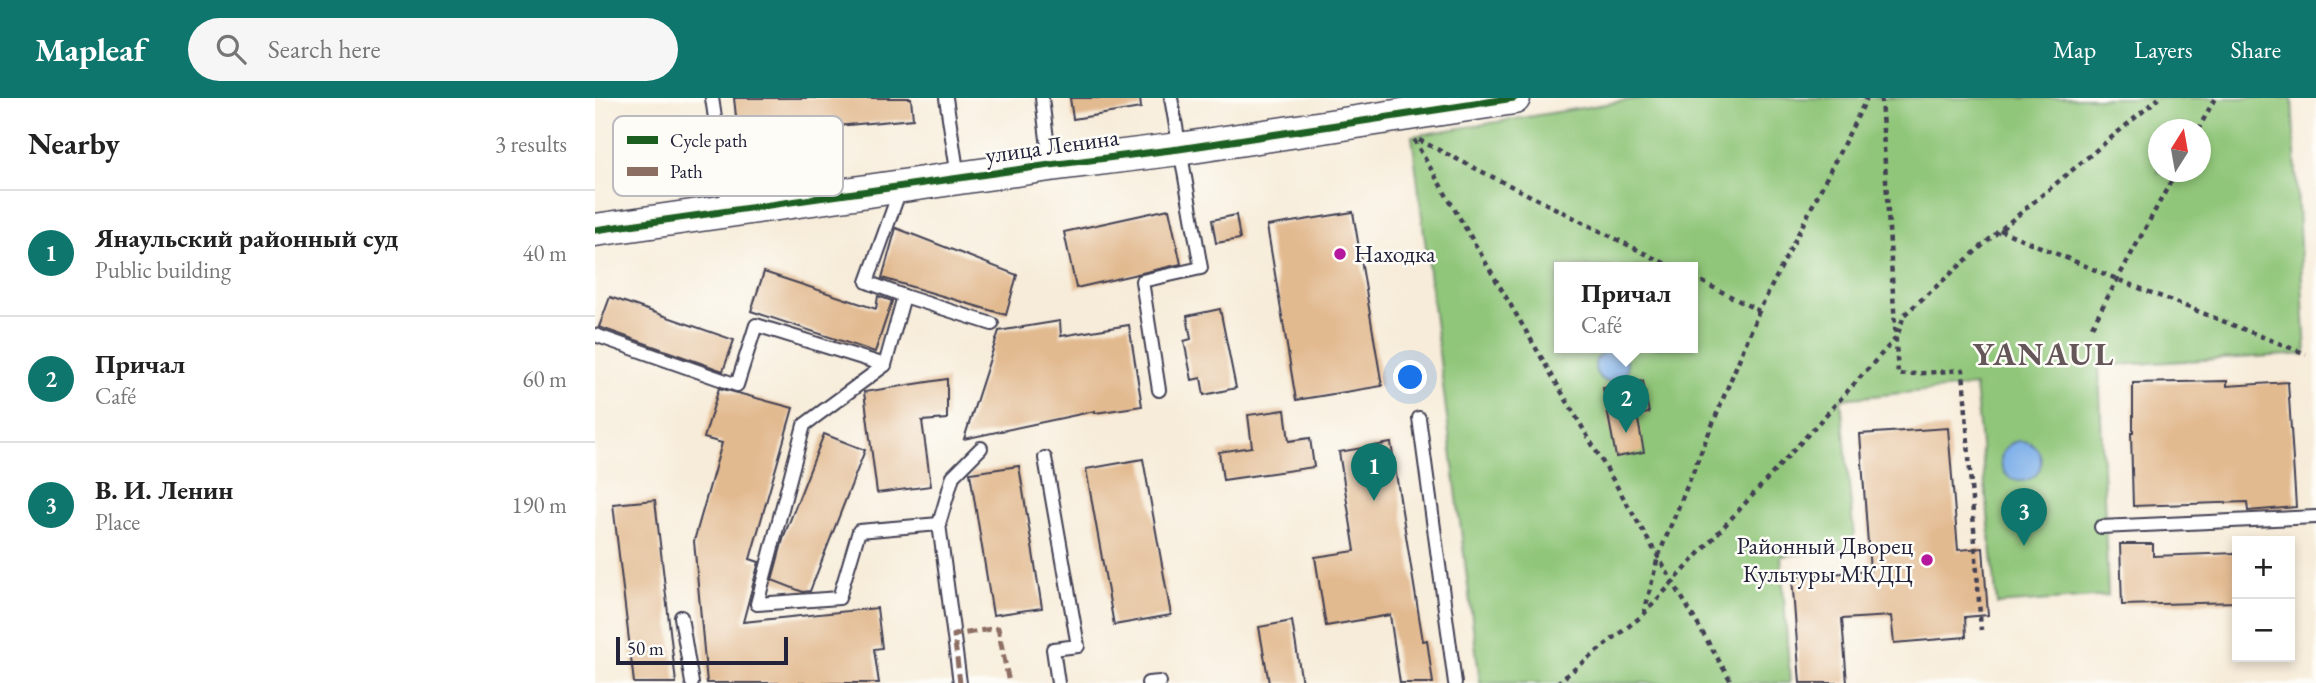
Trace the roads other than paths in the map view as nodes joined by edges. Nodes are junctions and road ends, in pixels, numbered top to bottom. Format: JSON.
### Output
{"nodes":[{"id":1,"x":712,"y":98,"type":"edge"},
{"id":2,"x":946,"y":98,"type":"edge"},
{"id":3,"x":1042,"y":98,"type":"edge"},
{"id":4,"x":1171,"y":98,"type":"edge"},
{"id":5,"x":1514,"y":98,"type":"edge"},
{"id":6,"x":715,"y":116,"type":"edge"},
{"id":7,"x":1179,"y":149,"type":"junction"},
{"id":8,"x":1050,"y":165,"type":"junction"},
{"id":9,"x":958,"y":178,"type":"junction"},
{"id":10,"x":901,"y":186,"type":"junction"},
{"id":11,"x":843,"y":195,"type":"edge"},
{"id":12,"x":727,"y":196,"type":"edge"},
{"id":13,"x":835,"y":196,"type":"edge"},
{"id":14,"x":729,"y":212,"type":"junction"},
{"id":15,"x":595,"y":230,"type":"edge"},
{"id":16,"x":904,"y":296,"type":"junction"},
{"id":17,"x":992,"y":324,"type":"dead end"},
{"id":18,"x":595,"y":335,"type":"edge"},
{"id":19,"x":885,"y":365,"type":"junction"},
{"id":20,"x":1159,"y":390,"type":"dead end"},
{"id":21,"x":1419,"y":418,"type":"dead end"},
{"id":22,"x":981,"y":448,"type":"dead end"},
{"id":23,"x":1045,"y":458,"type":"dead end"},
{"id":24,"x":2316,"y":517,"type":"edge"},
{"id":25,"x":939,"y":524,"type":"junction"},
{"id":26,"x":2101,"y":527,"type":"dead end"},
{"id":27,"x":681,"y":617,"type":"dead end"},
{"id":28,"x":692,"y":683,"type":"edge"},
{"id":29,"x":960,"y":683,"type":"edge"},
{"id":30,"x":1058,"y":683,"type":"edge"},
{"id":31,"x":1455,"y":683,"type":"edge"}],
"edges":[{"from":1,"to":6,"type":"lane"},
{"from":2,"to":9,"type":"lane"},
{"from":3,"to":8,"type":"lane"},
{"from":4,"to":7,"type":"lane"},
{"from":5,"to":7,"type":"street","name":"улица Ленина"},
{"from":7,"to":8,"type":"street","name":"улица Ленина"},
{"from":7,"to":20,"type":"lane"},
{"from":8,"to":9,"type":"street","name":"улица Ленина"},
{"from":9,"to":10,"type":"street","name":"улица Ленина"},
{"from":10,"to":11,"type":"street","name":"улица Ленина"},
{"from":10,"to":16,"type":"lane"},
{"from":12,"to":14,"type":"lane"},
{"from":13,"to":14,"type":"street","name":"улица Ленина"},
{"from":14,"to":15,"type":"street","name":"улица Ленина"},
{"from":16,"to":17,"type":"lane"},
{"from":16,"to":19,"type":"lane"},
{"from":18,"to":19,"type":"lane"},
{"from":19,"to":25,"type":"lane"},
{"from":21,"to":31,"type":"lane"},
{"from":22,"to":25,"type":"lane"},
{"from":23,"to":30,"type":"lane"},
{"from":24,"to":26,"type":"lane"},
{"from":25,"to":29,"type":"lane"},
{"from":27,"to":28,"type":"lane"}]}
